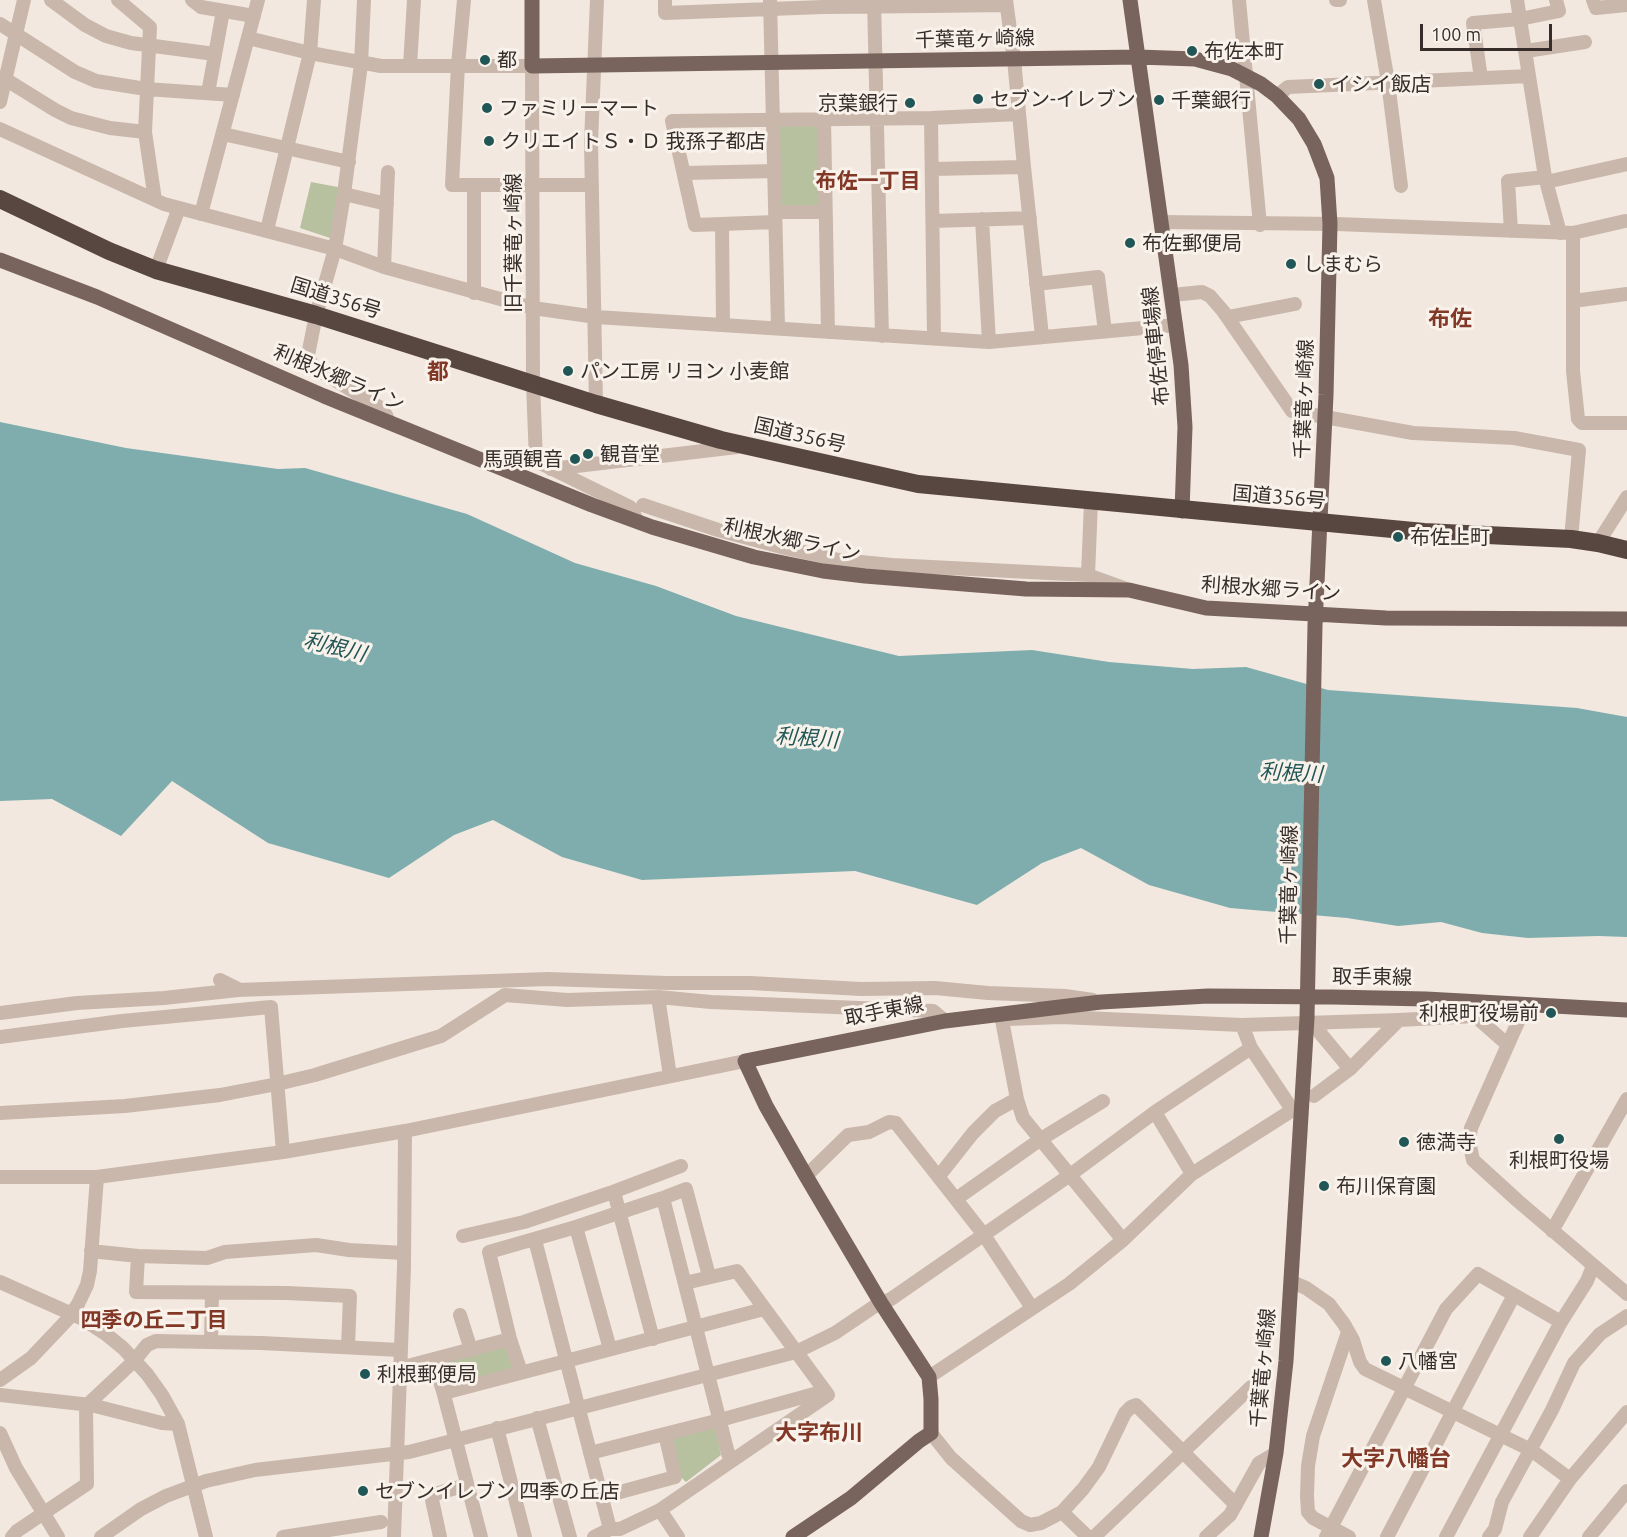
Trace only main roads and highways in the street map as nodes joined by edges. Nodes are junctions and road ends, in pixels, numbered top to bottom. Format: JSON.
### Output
{"nodes":[{"id":1,"x":532,"y":0,"type":"edge"},
{"id":2,"x":1130,"y":0,"type":"edge"},
{"id":3,"x":1138,"y":57,"type":"junction"},
{"id":4,"x":0,"y":199,"type":"edge"},
{"id":5,"x":0,"y":260,"type":"edge"},
{"id":6,"x":1182,"y":511,"type":"junction"},
{"id":7,"x":1627,"y":550,"type":"edge"},
{"id":8,"x":1627,"y":619,"type":"edge"},
{"id":9,"x":1316,"y":620,"type":"junction"},
{"id":10,"x":1308,"y":1002,"type":"junction"},
{"id":11,"x":1627,"y":1010,"type":"edge"},
{"id":12,"x":793,"y":1537,"type":"edge"},
{"id":13,"x":1261,"y":1537,"type":"edge"}],
"edges":[{"from":1,"to":3,"type":"main road","name":"千葉竜ヶ崎線"},
{"from":2,"to":3,"type":"main road","name":"布佐停車場線"},
{"from":3,"to":6,"type":"main road","name":"布佐停車場線"},
{"from":3,"to":9,"type":"main road","name":"千葉竜ヶ崎線"},
{"from":4,"to":6,"type":"highway","name":"国道356号"},
{"from":5,"to":9,"type":"main road","name":"利根水郷ライン"},
{"from":6,"to":7,"type":"highway","name":"国道356号"},
{"from":8,"to":9,"type":"main road","name":"利根水郷ライン"},
{"from":9,"to":10,"type":"main road","name":"千葉竜ヶ崎線"},
{"from":10,"to":11,"type":"main road","name":"取手東線"},
{"from":10,"to":12,"type":"main road","name":"取手東線"},
{"from":10,"to":13,"type":"main road","name":"千葉竜ヶ崎線"}]}
